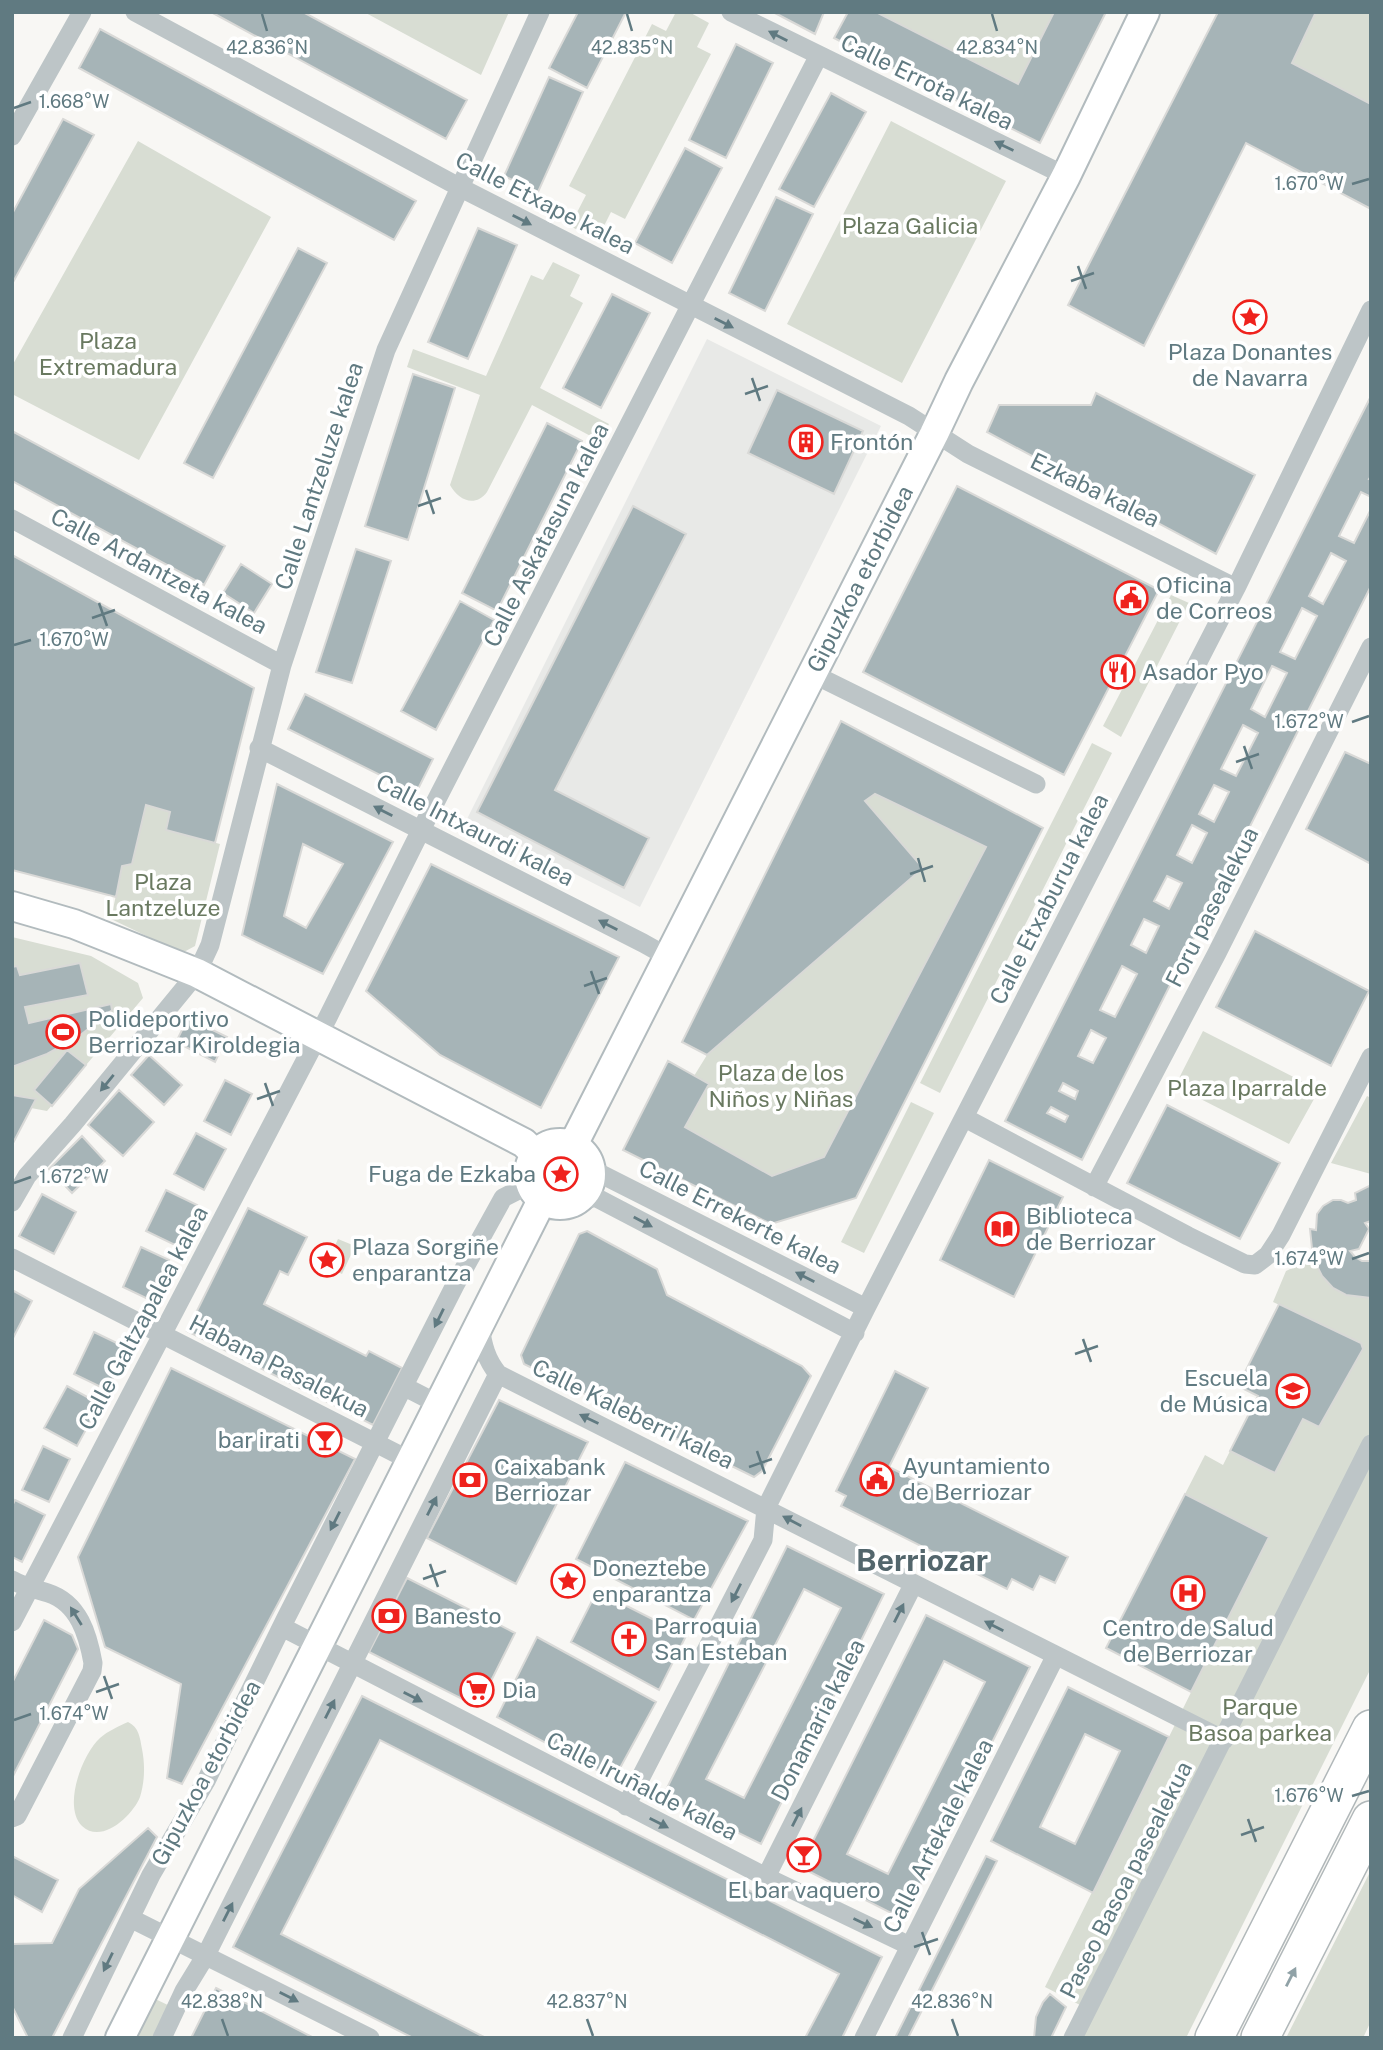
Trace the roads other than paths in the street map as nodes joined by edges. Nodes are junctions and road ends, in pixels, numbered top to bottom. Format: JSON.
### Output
{"nodes":[{"id":1,"x":82,"y":12,"type":"edge"},
{"id":2,"x":135,"y":12,"type":"edge"},
{"id":3,"x":540,"y":12,"type":"edge"},
{"id":4,"x":731,"y":12,"type":"edge"},
{"id":5,"x":1146,"y":12,"type":"edge"},
{"id":6,"x":818,"y":57,"type":"junction"},
{"id":7,"x":12,"y":136,"type":"edge"},
{"id":8,"x":1066,"y":176,"type":"junction"},
{"id":9,"x":461,"y":188,"type":"junction"},
{"id":10,"x":690,"y":306,"type":"junction"},
{"id":11,"x":1371,"y":310,"type":"edge"},
{"id":12,"x":934,"y":434,"type":"junction"},
{"id":13,"x":12,"y":519,"type":"edge"},
{"id":14,"x":1236,"y":588,"type":"junction"},
{"id":15,"x":1371,"y":647,"type":"edge"},
{"id":16,"x":282,"y":665,"type":"junction"},
{"id":17,"x":811,"y":673,"type":"junction"},
{"id":18,"x":259,"y":748,"type":"junction"},
{"id":19,"x":1036,"y":784,"type":"dead end"},
{"id":20,"x":421,"y":830,"type":"junction"},
{"id":21,"x":12,"y":906,"type":"edge"},
{"id":22,"x":667,"y":957,"type":"junction"},
{"id":23,"x":197,"y":973,"type":"junction"},
{"id":24,"x":318,"y":1036,"type":"junction"},
{"id":25,"x":1371,"y":1057,"type":"edge"},
{"id":26,"x":965,"y":1118,"type":"junction"},
{"id":27,"x":573,"y":1145,"type":"junction"},
{"id":28,"x":535,"y":1154,"type":"junction"},
{"id":29,"x":591,"y":1169,"type":"junction"},
{"id":30,"x":1094,"y":1187,"type":"junction"},
{"id":31,"x":536,"y":1192,"type":"junction"},
{"id":32,"x":580,"y":1198,"type":"junction"},
{"id":33,"x":12,"y":1202,"type":"edge"},
{"id":34,"x":12,"y":1258,"type":"edge"},
{"id":35,"x":866,"y":1308,"type":"junction"},
{"id":36,"x":480,"y":1327,"type":"junction"},
{"id":37,"x":855,"y":1333,"type":"junction"},
{"id":38,"x":162,"y":1334,"type":"junction"},
{"id":39,"x":498,"y":1374,"type":"junction"},
{"id":40,"x":405,"y":1387,"type":"junction"},
{"id":41,"x":440,"y":1405,"type":"junction"},
{"id":42,"x":376,"y":1443,"type":"junction"},
{"id":43,"x":1371,"y":1444,"type":"edge"},
{"id":44,"x":411,"y":1461,"type":"junction"},
{"id":45,"x":766,"y":1507,"type":"junction"},
{"id":46,"x":20,"y":1584,"type":"edge"},
{"id":47,"x":913,"y":1585,"type":"junction"},
{"id":48,"x":12,"y":1622,"type":"edge"},
{"id":49,"x":282,"y":1627,"type":"junction"},
{"id":50,"x":318,"y":1646,"type":"junction"},
{"id":51,"x":1055,"y":1657,"type":"junction"},
{"id":52,"x":353,"y":1665,"type":"junction"},
{"id":53,"x":1371,"y":1710,"type":"edge"},
{"id":54,"x":1371,"y":1729,"type":"edge"},
{"id":55,"x":1224,"y":1740,"type":"junction"},
{"id":56,"x":626,"y":1806,"type":"junction"},
{"id":57,"x":12,"y":1818,"type":"edge"},
{"id":58,"x":1371,"y":1820,"type":"edge"},
{"id":59,"x":1301,"y":1866,"type":"junction"},
{"id":60,"x":766,"y":1878,"type":"junction"},
{"id":61,"x":130,"y":1918,"type":"junction"},
{"id":62,"x":169,"y":1937,"type":"junction"},
{"id":63,"x":910,"y":1946,"type":"junction"},
{"id":64,"x":206,"y":1955,"type":"junction"},
{"id":65,"x":72,"y":2038,"type":"edge"},
{"id":66,"x":120,"y":2038,"type":"edge"},
{"id":67,"x":162,"y":2038,"type":"edge"},
{"id":68,"x":370,"y":2038,"type":"edge"},
{"id":69,"x":864,"y":2038,"type":"edge"},
{"id":70,"x":1073,"y":2038,"type":"edge"},
{"id":71,"x":1214,"y":2038,"type":"edge"},
{"id":72,"x":1260,"y":2038,"type":"edge"}],
"edges":[{"from":1,"to":7,"type":"street"},
{"from":2,"to":9,"type":"street","name":"Calle Etxape kalea"},
{"from":3,"to":9,"type":"street","name":"Calle Lantzeluze kalea"},
{"from":6,"to":4,"type":"street","name":"Calle Errota kalea","one_way":true},
{"from":5,"to":8,"type":"main road","name":"Gipuzkoa etorbidea"},
{"from":8,"to":6,"type":"street","name":"Calle Errota kalea","one_way":true},
{"from":6,"to":10,"type":"street","name":"Calle Askatasuna kalea"},
{"from":8,"to":12,"type":"main road","name":"Gipuzkoa etorbidea"},
{"from":9,"to":10,"type":"street","name":"Calle Etxape kalea","one_way":true},
{"from":9,"to":16,"type":"street","name":"Calle Lantzeluze kalea"},
{"from":10,"to":12,"type":"street","name":"Calle Etxape kalea","one_way":true},
{"from":10,"to":20,"type":"street","name":"Calle Askatasuna kalea"},
{"from":11,"to":14,"type":"street","name":"Calle Etxaburua kalea"},
{"from":12,"to":14,"type":"street","name":"Ezkaba kalea"},
{"from":12,"to":17,"type":"main road","name":"Gipuzkoa etorbidea"},
{"from":13,"to":16,"type":"street","name":"Calle Ardantzeta kalea"},
{"from":14,"to":26,"type":"street","name":"Calle Etxaburua kalea"},
{"from":15,"to":30,"type":"street","name":"Foru pasealekua"},
{"from":16,"to":18,"type":"street","name":"Calle Lantzeluze kalea"},
{"from":17,"to":19,"type":"street"},
{"from":17,"to":22,"type":"main road","name":"Gipuzkoa etorbidea"},
{"from":20,"to":18,"type":"street","name":"Calle Intxaurdi kalea","one_way":true},
{"from":18,"to":23,"type":"street","name":"Calle Lantzeluze kalea"},
{"from":22,"to":20,"type":"street","name":"Calle Intxaurdi kalea","one_way":true},
{"from":20,"to":24,"type":"street","name":"Calle Askatasuna kalea"},
{"from":21,"to":23,"type":"main road"},
{"from":22,"to":27,"type":"main road","name":"Gipuzkoa etorbidea"},
{"from":23,"to":24,"type":"main road"},
{"from":23,"to":33,"type":"street","name":"Calle Lantzeluze kalea","one_way":true},
{"from":24,"to":28,"type":"main road"},
{"from":24,"to":38,"type":"street","name":"Calle Galtzapalea kalea"},
{"from":25,"to":30,"type":"street"},
{"from":26,"to":30,"type":"street"},
{"from":26,"to":35,"type":"street","name":"Calle Etxaburua kalea"},
{"from":27,"to":28,"type":"main road"},
{"from":27,"to":29,"type":"main road"},
{"from":28,"to":31,"type":"main road","name":"Gipuzkoa etorbidea"},
{"from":29,"to":32,"type":"main road"},
{"from":35,"to":29,"type":"street","name":"Calle Errekerte kalea","one_way":true},
{"from":31,"to":32,"type":"main road"},
{"from":31,"to":36,"type":"main road","name":"Gipuzkoa etorbidea"},
{"from":31,"to":40,"type":"street","name":"Gipuzkoa etorbidea","one_way":true},
{"from":32,"to":37,"type":"street","one_way":true},
{"from":34,"to":38,"type":"street","name":"Habana Pasalekua"},
{"from":35,"to":37,"type":"street","name":"Calle Etxaburua kalea"},
{"from":36,"to":39,"type":"street","name":"Calle Kaleberri kalea"},
{"from":36,"to":41,"type":"main road","name":"Gipuzkoa etorbidea"},
{"from":37,"to":45,"type":"street","name":"Calle Etxaburua kalea"},
{"from":38,"to":42,"type":"street","name":"Habana Pasalekua"},
{"from":38,"to":46,"type":"street","name":"Calle Galtzapalea kalea"},
{"from":45,"to":39,"type":"street","name":"Calle Kaleberri kalea","one_way":true},
{"from":52,"to":39,"type":"street","one_way":true},
{"from":40,"to":41,"type":"street"},
{"from":40,"to":42,"type":"street","name":"Gipuzkoa etorbidea"},
{"from":41,"to":44,"type":"main road","name":"Gipuzkoa etorbidea"},
{"from":42,"to":44,"type":"street","name":"Habana Pasalekua"},
{"from":42,"to":49,"type":"street","name":"Gipuzkoa etorbidea","one_way":true},
{"from":43,"to":55,"type":"street","name":"Paseo Basoa pasealekua"},
{"from":44,"to":50,"type":"main road","name":"Gipuzkoa etorbidea"},
{"from":47,"to":45,"type":"street","name":"Calle Kaleberri kalea","one_way":true},
{"from":45,"to":56,"type":"street","one_way":true},
{"from":46,"to":48,"type":"street","name":"Calle Galtzapalea kalea"},
{"from":57,"to":46,"type":"street","one_way":true},
{"from":51,"to":47,"type":"street","name":"Calle Kaleberri kalea","one_way":true},
{"from":60,"to":47,"type":"street","name":"Donamaria kalea","one_way":true},
{"from":49,"to":50,"type":"street"},
{"from":49,"to":61,"type":"street","name":"Gipuzkoa etorbidea"},
{"from":50,"to":52,"type":"street"},
{"from":50,"to":62,"type":"main road","name":"Gipuzkoa etorbidea"},
{"from":51,"to":55,"type":"street","name":"Calle Kaleberri kalea"},
{"from":51,"to":63,"type":"street","name":"Calle Artekale kalea"},
{"from":52,"to":56,"type":"street","name":"Calle Iruñalde kalea","one_way":true},
{"from":64,"to":52,"type":"street","one_way":true},
{"from":53,"to":59,"type":"highway"},
{"from":54,"to":59,"type":"highway"},
{"from":55,"to":70,"type":"street","name":"Paseo Basoa pasealekua"},
{"from":56,"to":60,"type":"street","name":"Calle Iruñalde kalea","one_way":true},
{"from":72,"to":58,"type":"highway","one_way":true},
{"from":59,"to":71,"type":"highway"},
{"from":60,"to":63,"type":"street","name":"Calle Iruñalde kalea","one_way":true},
{"from":61,"to":62,"type":"street"},
{"from":61,"to":65,"type":"street","name":"Gipuzkoa etorbidea","one_way":true},
{"from":62,"to":64,"type":"street"},
{"from":62,"to":66,"type":"main road","name":"Gipuzkoa etorbidea"},
{"from":63,"to":69,"type":"street","name":"Calle Artekale kalea"},
{"from":64,"to":67,"type":"street"},
{"from":64,"to":68,"type":"street","one_way":true}]}
